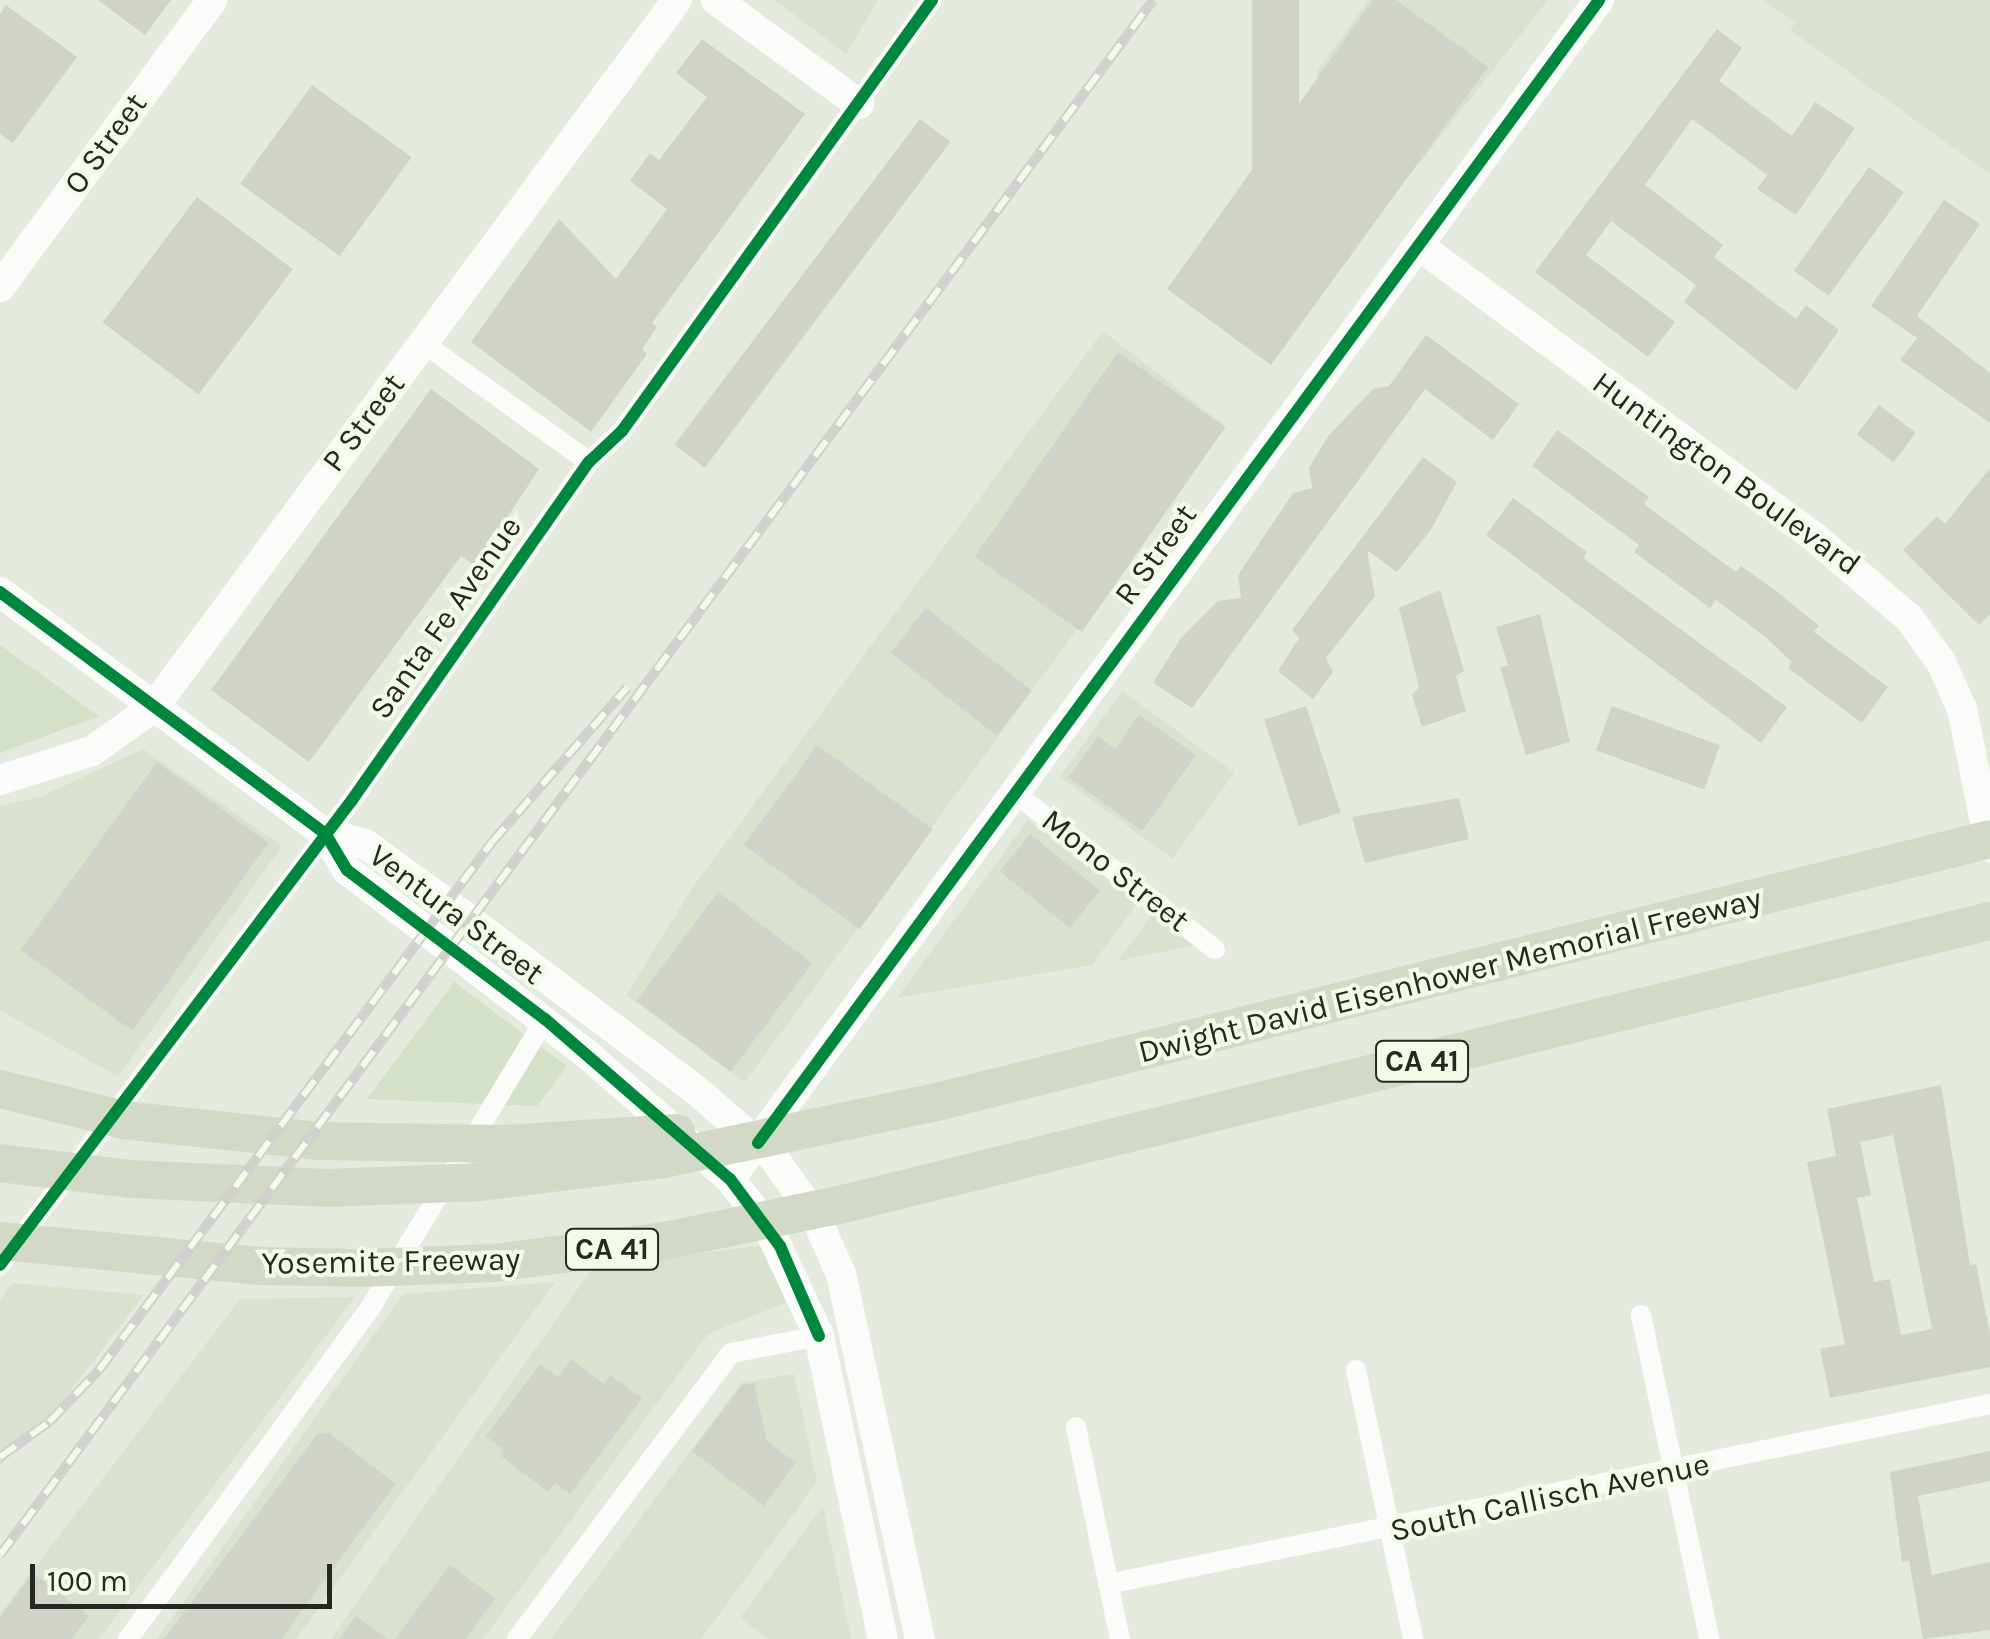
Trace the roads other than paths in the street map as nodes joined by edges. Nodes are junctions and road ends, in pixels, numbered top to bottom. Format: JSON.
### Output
{"nodes":[{"id":1,"x":212,"y":0,"type":"edge"},
{"id":2,"x":677,"y":0,"type":"edge"},
{"id":3,"x":716,"y":0,"type":"edge"},
{"id":4,"x":932,"y":0,"type":"edge"},
{"id":5,"x":1599,"y":0,"type":"edge"},
{"id":6,"x":859,"y":104,"type":"junction"},
{"id":7,"x":1418,"y":245,"type":"junction"},
{"id":8,"x":0,"y":288,"type":"edge"},
{"id":9,"x":424,"y":344,"type":"junction"},
{"id":10,"x":589,"y":462,"type":"junction"},
{"id":11,"x":0,"y":592,"type":"edge"},
{"id":12,"x":154,"y":707,"type":"junction"},
{"id":13,"x":0,"y":780,"type":"edge"},
{"id":14,"x":1015,"y":793,"type":"junction"},
{"id":15,"x":1990,"y":821,"type":"edge"},
{"id":16,"x":325,"y":834,"type":"junction"},
{"id":17,"x":1990,"y":843,"type":"edge"},
{"id":18,"x":1766,"y":897,"type":"junction"},
{"id":19,"x":1990,"y":921,"type":"edge"},
{"id":20,"x":1990,"y":931,"type":"edge"},
{"id":21,"x":1890,"y":945,"type":"junction"},
{"id":22,"x":1215,"y":949,"type":"dead end"},
{"id":23,"x":545,"y":1018,"type":"junction"},
{"id":24,"x":17,"y":1095,"type":"edge"},
{"id":25,"x":923,"y":1106,"type":"junction"},
{"id":26,"x":758,"y":1142,"type":"junction"},
{"id":27,"x":0,"y":1163,"type":"edge"},
{"id":28,"x":730,"y":1179,"type":"junction"},
{"id":29,"x":0,"y":1241,"type":"edge"},
{"id":30,"x":0,"y":1264,"type":"edge"},
{"id":31,"x":262,"y":1266,"type":"junction"},
{"id":32,"x":1642,"y":1316,"type":"dead end"},
{"id":33,"x":819,"y":1336,"type":"junction"},
{"id":34,"x":1356,"y":1370,"type":"dead end"},
{"id":35,"x":1990,"y":1404,"type":"edge"},
{"id":36,"x":1076,"y":1427,"type":"dead end"},
{"id":37,"x":1674,"y":1473,"type":"junction"},
{"id":38,"x":1390,"y":1532,"type":"junction"},
{"id":39,"x":1108,"y":1584,"type":"junction"},
{"id":40,"x":128,"y":1639,"type":"edge"},
{"id":41,"x":516,"y":1639,"type":"edge"},
{"id":42,"x":883,"y":1639,"type":"edge"},
{"id":43,"x":920,"y":1639,"type":"edge"},
{"id":44,"x":1120,"y":1639,"type":"edge"},
{"id":45,"x":1413,"y":1639,"type":"edge"},
{"id":46,"x":1709,"y":1639,"type":"edge"}],
"edges":[{"from":1,"to":8,"type":"main road","name":"O Street"},
{"from":2,"to":9,"type":"main road","name":"P Street"},
{"from":3,"to":6,"type":"main road"},
{"from":4,"to":6,"type":"street","name":"Santa Fe Avenue"},
{"from":5,"to":7,"type":"main road","name":"R Street"},
{"from":6,"to":10,"type":"street","name":"Santa Fe Avenue"},
{"from":7,"to":14,"type":"main road","name":"R Street"},
{"from":7,"to":17,"type":"main road","name":"Huntington Boulevard"},
{"from":9,"to":10,"type":"street"},
{"from":9,"to":12,"type":"main road","name":"P Street"},
{"from":10,"to":16,"type":"street","name":"Santa Fe Avenue"},
{"from":11,"to":12,"type":"main road","name":"Ventura Street"},
{"from":12,"to":13,"type":"main road","name":"P Street"},
{"from":12,"to":16,"type":"main road","name":"Ventura Street"},
{"from":14,"to":22,"type":"street","name":"Mono Street"},
{"from":14,"to":26,"type":"main road","name":"R Street"},
{"from":15,"to":18,"type":"highway"},
{"from":16,"to":23,"type":"main road","name":"Ventura Street"},
{"from":16,"to":26,"type":"main road","name":"Ventura Street"},
{"from":16,"to":30,"type":"street","name":"Santa Fe Avenue"},
{"from":17,"to":18,"type":"highway","name":"Dwight David Eisenhower Memorial Freeway","number":"CA 41"},
{"from":18,"to":25,"type":"highway","name":"Dwight David Eisenhower Memorial Freeway","number":"CA 41"},
{"from":19,"to":21,"type":"highway","number":"CA 41"},
{"from":20,"to":21,"type":"highway"},
{"from":21,"to":31,"type":"highway","name":"Yosemite Freeway","number":"CA 41"},
{"from":23,"to":28,"type":"main road","name":"Ventura Street"},
{"from":23,"to":40,"type":"street"},
{"from":24,"to":25,"type":"highway"},
{"from":25,"to":27,"type":"highway","number":"CA 41"},
{"from":26,"to":28,"type":"main road","name":"R Street"},
{"from":26,"to":43,"type":"main road","name":"Ventura Street"},
{"from":28,"to":33,"type":"main road","name":"Ventura Street"},
{"from":29,"to":31,"type":"highway","name":"Yosemite Freeway","number":"CA 41"},
{"from":30,"to":31,"type":"highway"},
{"from":32,"to":37,"type":"street"},
{"from":33,"to":41,"type":"street"},
{"from":33,"to":42,"type":"main road","name":"Ventura Street"},
{"from":34,"to":38,"type":"street"},
{"from":35,"to":37,"type":"street","name":"South Callisch Avenue"},
{"from":36,"to":39,"type":"street"},
{"from":37,"to":38,"type":"street","name":"South Callisch Avenue"},
{"from":37,"to":46,"type":"street"},
{"from":38,"to":39,"type":"street","name":"South Callisch Avenue"},
{"from":38,"to":45,"type":"street"},
{"from":39,"to":44,"type":"street"}]}
